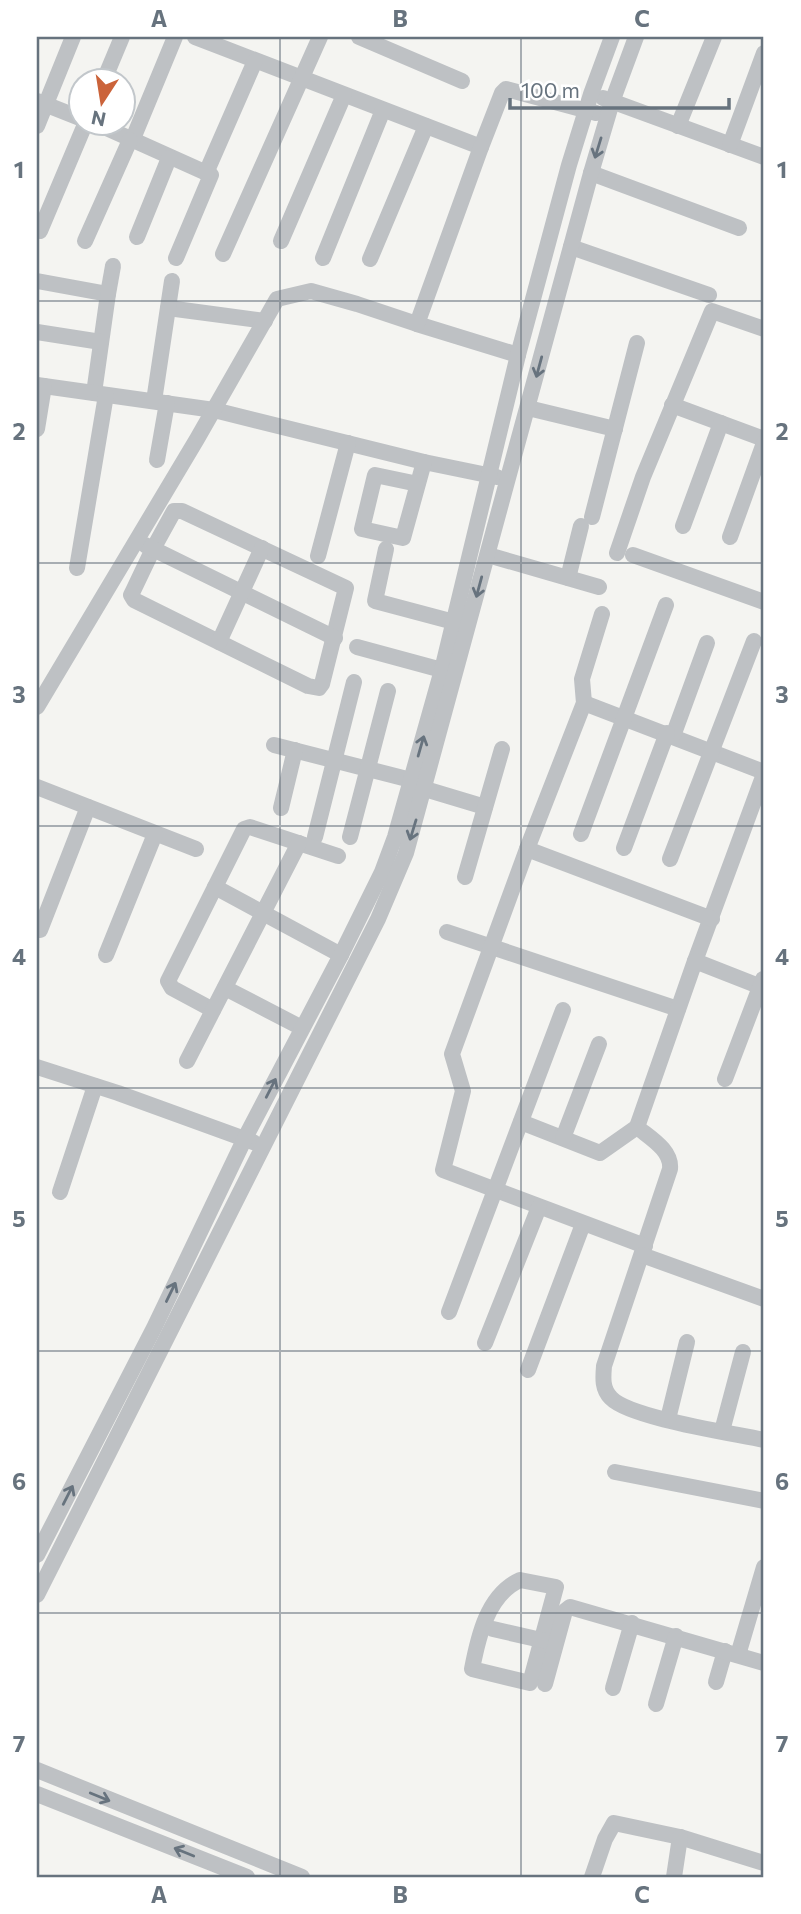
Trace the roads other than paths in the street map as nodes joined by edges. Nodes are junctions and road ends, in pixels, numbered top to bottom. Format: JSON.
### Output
{"nodes":[{"id":1,"x":73,"y":37,"type":"edge"},
{"id":2,"x":122,"y":37,"type":"edge"},
{"id":3,"x":175,"y":37,"type":"edge"},
{"id":4,"x":195,"y":37,"type":"edge"},
{"id":5,"x":320,"y":37,"type":"edge"},
{"id":6,"x":359,"y":37,"type":"edge"},
{"id":7,"x":612,"y":37,"type":"edge"},
{"id":8,"x":636,"y":37,"type":"edge"},
{"id":9,"x":714,"y":37,"type":"edge"},
{"id":10,"x":212,"y":40,"type":"edge"},
{"id":11,"x":764,"y":53,"type":"edge"},
{"id":12,"x":255,"y":61,"type":"junction"},
{"id":13,"x":110,"y":66,"type":"edge"},
{"id":14,"x":301,"y":79,"type":"junction"},
{"id":15,"x":462,"y":81,"type":"dead end"},
{"id":16,"x":344,"y":95,"type":"junction"},
{"id":17,"x":588,"y":102,"type":"junction"},
{"id":18,"x":41,"y":103,"type":"edge"},
{"id":19,"x":610,"y":109,"type":"junction"},
{"id":20,"x":383,"y":110,"type":"junction"},
{"id":21,"x":66,"y":113,"type":"edge"},
{"id":22,"x":37,"y":126,"type":"edge"},
{"id":23,"x":426,"y":126,"type":"junction"},
{"id":24,"x":678,"y":126,"type":"junction"},
{"id":25,"x":80,"y":136,"type":"edge"},
{"id":26,"x":123,"y":136,"type":"edge"},
{"id":27,"x":131,"y":140,"type":"junction"},
{"id":28,"x":730,"y":145,"type":"junction"},
{"id":29,"x":481,"y":147,"type":"junction"},
{"id":30,"x":764,"y":157,"type":"edge"},
{"id":31,"x":169,"y":158,"type":"junction"},
{"id":32,"x":206,"y":173,"type":"junction"},
{"id":33,"x":591,"y":173,"type":"junction"},
{"id":34,"x":738,"y":228,"type":"dead end"},
{"id":35,"x":40,"y":232,"type":"dead end"},
{"id":36,"x":137,"y":237,"type":"dead end"},
{"id":37,"x":85,"y":241,"type":"dead end"},
{"id":38,"x":281,"y":241,"type":"dead end"},
{"id":39,"x":571,"y":247,"type":"junction"},
{"id":40,"x":223,"y":254,"type":"dead end"},
{"id":41,"x":176,"y":258,"type":"dead end"},
{"id":42,"x":323,"y":258,"type":"dead end"},
{"id":43,"x":370,"y":259,"type":"dead end"},
{"id":44,"x":113,"y":266,"type":"dead end"},
{"id":45,"x":37,"y":281,"type":"edge"},
{"id":46,"x":172,"y":281,"type":"dead end"},
{"id":47,"x":108,"y":294,"type":"junction"},
{"id":48,"x":709,"y":295,"type":"dead end"},
{"id":49,"x":168,"y":308,"type":"junction"},
{"id":50,"x":265,"y":321,"type":"junction"},
{"id":51,"x":417,"y":324,"type":"junction"},
{"id":52,"x":764,"y":330,"type":"edge"},
{"id":53,"x":37,"y":332,"type":"edge"},
{"id":54,"x":101,"y":342,"type":"junction"},
{"id":55,"x":637,"y":342,"type":"dead end"},
{"id":56,"x":518,"y":355,"type":"junction"},
{"id":57,"x":40,"y":385,"type":"edge"},
{"id":58,"x":100,"y":394,"type":"junction"},
{"id":59,"x":161,"y":402,"type":"junction"},
{"id":60,"x":672,"y":405,"type":"junction"},
{"id":61,"x":528,"y":408,"type":"junction"},
{"id":62,"x":214,"y":410,"type":"junction"},
{"id":63,"x":721,"y":423,"type":"junction"},
{"id":64,"x":37,"y":429,"type":"edge"},
{"id":65,"x":615,"y":429,"type":"junction"},
{"id":66,"x":764,"y":441,"type":"edge"},
{"id":67,"x":348,"y":443,"type":"junction"},
{"id":68,"x":157,"y":460,"type":"dead end"},
{"id":69,"x":424,"y":462,"type":"junction"},
{"id":70,"x":489,"y":475,"type":"junction"},
{"id":71,"x":508,"y":480,"type":"junction"},
{"id":72,"x":418,"y":484,"type":"junction"},
{"id":73,"x":683,"y":526,"type":"dead end"},
{"id":74,"x":730,"y":537,"type":"dead end"},
{"id":75,"x":137,"y":541,"type":"junction"},
{"id":76,"x":262,"y":548,"type":"junction"},
{"id":77,"x":153,"y":549,"type":"junction"},
{"id":78,"x":386,"y":550,"type":"dead end"},
{"id":79,"x":488,"y":555,"type":"junction"},
{"id":80,"x":318,"y":556,"type":"dead end"},
{"id":81,"x":77,"y":568,"type":"dead end"},
{"id":82,"x":568,"y":578,"type":"junction"},
{"id":83,"x":599,"y":587,"type":"dead end"},
{"id":84,"x":242,"y":592,"type":"junction"},
{"id":85,"x":764,"y":602,"type":"edge"},
{"id":86,"x":666,"y":605,"type":"dead end"},
{"id":87,"x":602,"y":614,"type":"dead end"},
{"id":88,"x":454,"y":622,"type":"junction"},
{"id":89,"x":335,"y":638,"type":"junction"},
{"id":90,"x":754,"y":640,"type":"dead end"},
{"id":91,"x":219,"y":642,"type":"junction"},
{"id":92,"x":707,"y":643,"type":"dead end"},
{"id":93,"x":357,"y":647,"type":"dead end"},
{"id":94,"x":449,"y":672,"type":"junction"},
{"id":95,"x":354,"y":682,"type":"dead end"},
{"id":96,"x":388,"y":691,"type":"dead end"},
{"id":97,"x":584,"y":703,"type":"junction"},
{"id":98,"x":37,"y":708,"type":"edge"},
{"id":99,"x":625,"y":717,"type":"junction"},
{"id":100,"x":670,"y":735,"type":"junction"},
{"id":101,"x":274,"y":745,"type":"dead end"},
{"id":102,"x":502,"y":749,"type":"dead end"},
{"id":103,"x":295,"y":750,"type":"junction"},
{"id":104,"x":713,"y":751,"type":"junction"},
{"id":105,"x":335,"y":760,"type":"junction"},
{"id":106,"x":368,"y":768,"type":"junction"},
{"id":107,"x":764,"y":773,"type":"edge"},
{"id":108,"x":411,"y":780,"type":"junction"},
{"id":109,"x":37,"y":787,"type":"edge"},
{"id":110,"x":425,"y":789,"type":"junction"},
{"id":111,"x":88,"y":807,"type":"junction"},
{"id":112,"x":485,"y":807,"type":"junction"},
{"id":113,"x":759,"y":807,"type":"edge"},
{"id":114,"x":281,"y":808,"type":"dead end"},
{"id":115,"x":155,"y":834,"type":"junction"},
{"id":116,"x":581,"y":834,"type":"dead end"},
{"id":117,"x":315,"y":837,"type":"dead end"},
{"id":118,"x":350,"y":837,"type":"dead end"},
{"id":119,"x":299,"y":843,"type":"junction"},
{"id":120,"x":624,"y":848,"type":"dead end"},
{"id":121,"x":196,"y":849,"type":"dead end"},
{"id":122,"x":527,"y":849,"type":"junction"},
{"id":123,"x":338,"y":856,"type":"dead end"},
{"id":124,"x":670,"y":859,"type":"dead end"},
{"id":125,"x":465,"y":877,"type":"dead end"},
{"id":126,"x":215,"y":887,"type":"junction"},
{"id":127,"x":264,"y":913,"type":"junction"},
{"id":128,"x":712,"y":919,"type":"junction"},
{"id":129,"x":40,"y":930,"type":"dead end"},
{"id":130,"x":447,"y":932,"type":"dead end"},
{"id":131,"x":492,"y":947,"type":"junction"},
{"id":132,"x":106,"y":955,"type":"dead end"},
{"id":133,"x":341,"y":955,"type":"junction"},
{"id":134,"x":695,"y":961,"type":"junction"},
{"id":135,"x":763,"y":984,"type":"edge"},
{"id":136,"x":225,"y":988,"type":"junction"},
{"id":137,"x":678,"y":1009,"type":"junction"},
{"id":138,"x":213,"y":1010,"type":"junction"},
{"id":139,"x":563,"y":1010,"type":"dead end"},
{"id":140,"x":302,"y":1028,"type":"junction"},
{"id":141,"x":599,"y":1044,"type":"dead end"},
{"id":142,"x":187,"y":1061,"type":"dead end"},
{"id":143,"x":37,"y":1067,"type":"edge"},
{"id":144,"x":725,"y":1079,"type":"dead end"},
{"id":145,"x":95,"y":1086,"type":"junction"},
{"id":146,"x":521,"y":1122,"type":"junction"},
{"id":147,"x":637,"y":1127,"type":"junction"},
{"id":148,"x":245,"y":1138,"type":"junction"},
{"id":149,"x":563,"y":1138,"type":"junction"},
{"id":150,"x":262,"y":1146,"type":"junction"},
{"id":151,"x":496,"y":1191,"type":"junction"},
{"id":152,"x":60,"y":1192,"type":"dead end"},
{"id":153,"x":539,"y":1207,"type":"junction"},
{"id":154,"x":583,"y":1224,"type":"junction"},
{"id":155,"x":643,"y":1250,"type":"junction"},
{"id":156,"x":764,"y":1299,"type":"edge"},
{"id":157,"x":449,"y":1312,"type":"dead end"},
{"id":158,"x":687,"y":1342,"type":"dead end"},
{"id":159,"x":485,"y":1343,"type":"dead end"},
{"id":160,"x":743,"y":1352,"type":"dead end"},
{"id":161,"x":528,"y":1370,"type":"dead end"},
{"id":162,"x":668,"y":1419,"type":"junction"},
{"id":163,"x":723,"y":1431,"type":"junction"},
{"id":164,"x":764,"y":1440,"type":"edge"},
{"id":165,"x":615,"y":1472,"type":"dead end"},
{"id":166,"x":764,"y":1501,"type":"edge"},
{"id":167,"x":37,"y":1555,"type":"edge"},
{"id":168,"x":764,"y":1567,"type":"edge"},
{"id":169,"x":37,"y":1595,"type":"edge"},
{"id":170,"x":632,"y":1623,"type":"junction"},
{"id":171,"x":493,"y":1629,"type":"dead end"},
{"id":172,"x":676,"y":1636,"type":"junction"},
{"id":173,"x":549,"y":1642,"type":"junction"},
{"id":174,"x":732,"y":1653,"type":"junction"},
{"id":175,"x":764,"y":1662,"type":"edge"},
{"id":176,"x":716,"y":1682,"type":"dead end"},
{"id":177,"x":545,"y":1684,"type":"dead end"},
{"id":178,"x":613,"y":1688,"type":"dead end"},
{"id":179,"x":656,"y":1704,"type":"dead end"},
{"id":180,"x":37,"y":1770,"type":"edge"},
{"id":181,"x":37,"y":1794,"type":"edge"},
{"id":182,"x":680,"y":1837,"type":"junction"},
{"id":183,"x":757,"y":1862,"type":"edge"},
{"id":184,"x":247,"y":1877,"type":"edge"},
{"id":185,"x":302,"y":1877,"type":"edge"},
{"id":186,"x":592,"y":1877,"type":"edge"},
{"id":187,"x":674,"y":1877,"type":"edge"},
{"id":188,"x":747,"y":1877,"type":"edge"}],
"edges":[{"from":1,"to":18,"type":"street"},
{"from":2,"to":13,"type":"street"},
{"from":3,"to":27,"type":"street"},
{"from":4,"to":10,"type":"street"},
{"from":5,"to":14,"type":"street"},
{"from":6,"to":15,"type":"street"},
{"from":7,"to":17,"type":"street"},
{"from":8,"to":19,"type":"street"},
{"from":9,"to":24,"type":"street"},
{"from":10,"to":12,"type":"street"},
{"from":11,"to":28,"type":"street"},
{"from":12,"to":14,"type":"street"},
{"from":12,"to":32,"type":"street"},
{"from":14,"to":16,"type":"street"},
{"from":14,"to":40,"type":"street"},
{"from":16,"to":20,"type":"street"},
{"from":16,"to":38,"type":"street"},
{"from":17,"to":19,"type":"street"},
{"from":17,"to":29,"type":"street"},
{"from":17,"to":56,"type":"street"},
{"from":18,"to":21,"type":"street"},
{"from":18,"to":22,"type":"street"},
{"from":19,"to":24,"type":"street"},
{"from":19,"to":33,"type":"street","one_way":true},
{"from":20,"to":23,"type":"street"},
{"from":20,"to":42,"type":"street"},
{"from":23,"to":29,"type":"street"},
{"from":23,"to":43,"type":"street"},
{"from":24,"to":28,"type":"street"},
{"from":25,"to":35,"type":"street"},
{"from":26,"to":27,"type":"street"},
{"from":27,"to":31,"type":"street"},
{"from":27,"to":37,"type":"street"},
{"from":28,"to":30,"type":"street"},
{"from":29,"to":51,"type":"street"},
{"from":31,"to":32,"type":"street"},
{"from":31,"to":36,"type":"street"},
{"from":32,"to":41,"type":"street"},
{"from":33,"to":34,"type":"street"},
{"from":33,"to":39,"type":"street"},
{"from":39,"to":48,"type":"street"},
{"from":39,"to":61,"type":"street","one_way":true},
{"from":44,"to":47,"type":"street"},
{"from":45,"to":47,"type":"street"},
{"from":46,"to":49,"type":"street"},
{"from":47,"to":54,"type":"street"},
{"from":49,"to":50,"type":"street"},
{"from":49,"to":59,"type":"street"},
{"from":50,"to":51,"type":"street"},
{"from":50,"to":62,"type":"street"},
{"from":51,"to":56,"type":"street"},
{"from":52,"to":60,"type":"street"},
{"from":53,"to":54,"type":"street"},
{"from":54,"to":58,"type":"street"},
{"from":55,"to":65,"type":"street"},
{"from":56,"to":70,"type":"street"},
{"from":57,"to":58,"type":"street"},
{"from":57,"to":64,"type":"street"},
{"from":58,"to":59,"type":"street"},
{"from":58,"to":81,"type":"street"},
{"from":59,"to":62,"type":"street"},
{"from":59,"to":68,"type":"street"},
{"from":60,"to":63,"type":"street"},
{"from":60,"to":85,"type":"street"},
{"from":61,"to":65,"type":"street"},
{"from":61,"to":71,"type":"street"},
{"from":62,"to":67,"type":"street"},
{"from":62,"to":75,"type":"street"},
{"from":63,"to":66,"type":"street"},
{"from":63,"to":73,"type":"street"},
{"from":65,"to":82,"type":"street"},
{"from":66,"to":74,"type":"street"},
{"from":67,"to":69,"type":"street"},
{"from":67,"to":80,"type":"street"},
{"from":69,"to":70,"type":"street"},
{"from":69,"to":72,"type":"street"},
{"from":70,"to":71,"type":"street"},
{"from":70,"to":88,"type":"street"},
{"from":71,"to":79,"type":"street"},
{"from":72,"to":72,"type":"street"},
{"from":75,"to":77,"type":"street"},
{"from":75,"to":98,"type":"street"},
{"from":76,"to":77,"type":"street"},
{"from":76,"to":84,"type":"street"},
{"from":76,"to":89,"type":"street"},
{"from":77,"to":84,"type":"street"},
{"from":77,"to":91,"type":"street"},
{"from":78,"to":88,"type":"street"},
{"from":79,"to":82,"type":"street"},
{"from":79,"to":94,"type":"street","one_way":true},
{"from":82,"to":83,"type":"street"},
{"from":84,"to":89,"type":"street"},
{"from":84,"to":91,"type":"street"},
{"from":86,"to":99,"type":"street"},
{"from":87,"to":97,"type":"street"},
{"from":88,"to":94,"type":"street"},
{"from":89,"to":91,"type":"street"},
{"from":90,"to":104,"type":"street"},
{"from":92,"to":100,"type":"street"},
{"from":93,"to":94,"type":"street"},
{"from":108,"to":94,"type":"street","one_way":true},
{"from":94,"to":110,"type":"street"},
{"from":95,"to":105,"type":"street"},
{"from":96,"to":106,"type":"street"},
{"from":97,"to":99,"type":"street"},
{"from":97,"to":122,"type":"street"},
{"from":99,"to":100,"type":"street"},
{"from":99,"to":116,"type":"street"},
{"from":100,"to":104,"type":"street"},
{"from":100,"to":120,"type":"street"},
{"from":101,"to":103,"type":"street"},
{"from":102,"to":112,"type":"street"},
{"from":103,"to":105,"type":"street"},
{"from":103,"to":114,"type":"street"},
{"from":104,"to":107,"type":"street"},
{"from":104,"to":124,"type":"street"},
{"from":105,"to":106,"type":"street"},
{"from":105,"to":117,"type":"street"},
{"from":106,"to":108,"type":"street"},
{"from":106,"to":118,"type":"street"},
{"from":107,"to":113,"type":"street"},
{"from":108,"to":133,"type":"street"},
{"from":109,"to":111,"type":"street"},
{"from":110,"to":112,"type":"street"},
{"from":110,"to":150,"type":"street","one_way":true},
{"from":111,"to":115,"type":"street"},
{"from":111,"to":129,"type":"street"},
{"from":112,"to":125,"type":"street"},
{"from":113,"to":128,"type":"street"},
{"from":115,"to":121,"type":"street"},
{"from":115,"to":132,"type":"street"},
{"from":119,"to":123,"type":"street"},
{"from":119,"to":126,"type":"street"},
{"from":119,"to":127,"type":"street"},
{"from":122,"to":128,"type":"street"},
{"from":122,"to":131,"type":"street"},
{"from":126,"to":127,"type":"street"},
{"from":126,"to":138,"type":"street"},
{"from":127,"to":133,"type":"street"},
{"from":127,"to":136,"type":"street"},
{"from":128,"to":134,"type":"street"},
{"from":130,"to":131,"type":"street"},
{"from":131,"to":137,"type":"street"},
{"from":131,"to":151,"type":"street"},
{"from":133,"to":140,"type":"street"},
{"from":134,"to":135,"type":"street"},
{"from":134,"to":137,"type":"street"},
{"from":135,"to":144,"type":"street"},
{"from":136,"to":138,"type":"street"},
{"from":136,"to":140,"type":"street"},
{"from":137,"to":147,"type":"street"},
{"from":138,"to":142,"type":"street"},
{"from":139,"to":146,"type":"street"},
{"from":148,"to":140,"type":"street","one_way":true},
{"from":141,"to":149,"type":"street"},
{"from":143,"to":145,"type":"street"},
{"from":145,"to":148,"type":"street"},
{"from":145,"to":152,"type":"street"},
{"from":146,"to":149,"type":"street"},
{"from":146,"to":151,"type":"street"},
{"from":147,"to":149,"type":"street"},
{"from":147,"to":155,"type":"street"},
{"from":148,"to":150,"type":"street"},
{"from":167,"to":148,"type":"street","one_way":true},
{"from":150,"to":169,"type":"street"},
{"from":151,"to":153,"type":"street"},
{"from":151,"to":157,"type":"street"},
{"from":153,"to":154,"type":"street"},
{"from":153,"to":159,"type":"street"},
{"from":154,"to":155,"type":"street"},
{"from":154,"to":161,"type":"street"},
{"from":155,"to":156,"type":"street"},
{"from":155,"to":162,"type":"street"},
{"from":158,"to":162,"type":"street"},
{"from":160,"to":163,"type":"street"},
{"from":162,"to":163,"type":"street"},
{"from":163,"to":164,"type":"street"},
{"from":165,"to":166,"type":"street"},
{"from":168,"to":174,"type":"street"},
{"from":170,"to":172,"type":"street"},
{"from":170,"to":173,"type":"street"},
{"from":170,"to":178,"type":"street"},
{"from":171,"to":173,"type":"street"},
{"from":172,"to":174,"type":"street"},
{"from":172,"to":179,"type":"street"},
{"from":173,"to":173,"type":"street"},
{"from":173,"to":177,"type":"street"},
{"from":174,"to":175,"type":"street"},
{"from":174,"to":176,"type":"street"},
{"from":180,"to":185,"type":"street","one_way":true},
{"from":184,"to":181,"type":"street","one_way":true},
{"from":182,"to":183,"type":"street"},
{"from":182,"to":186,"type":"street"},
{"from":182,"to":187,"type":"street"},
{"from":183,"to":188,"type":"street"}]}
